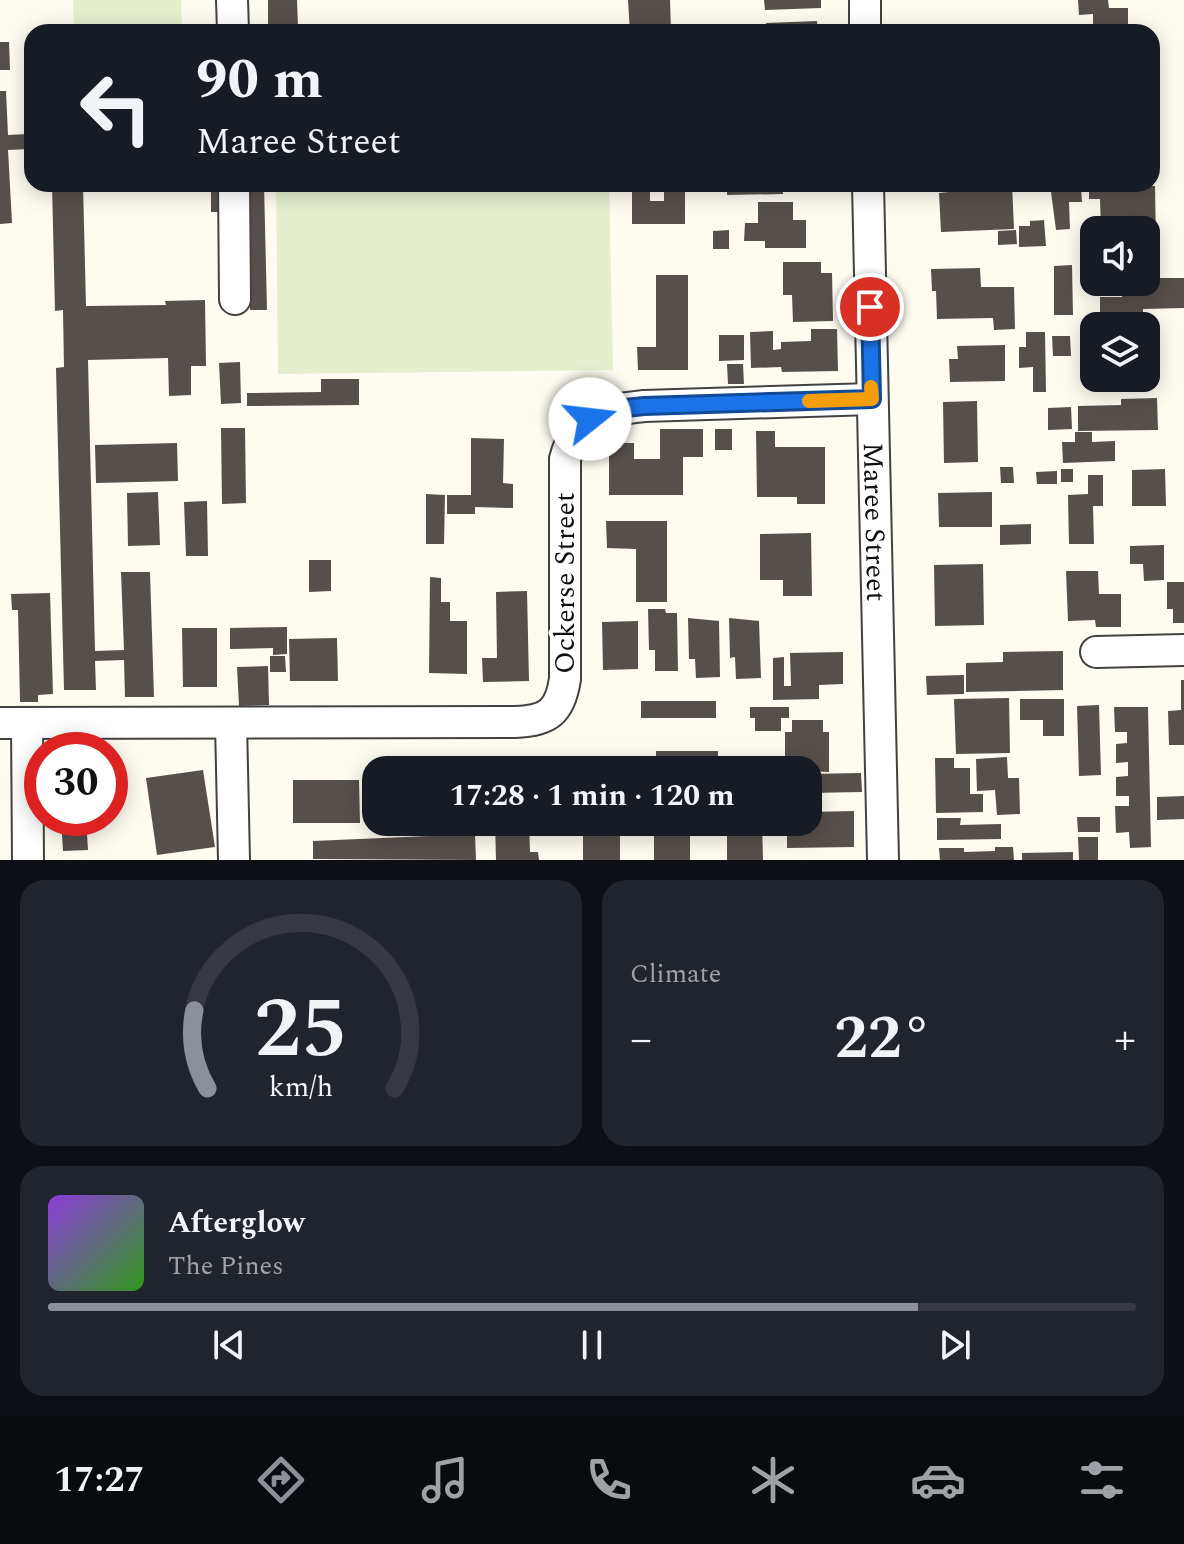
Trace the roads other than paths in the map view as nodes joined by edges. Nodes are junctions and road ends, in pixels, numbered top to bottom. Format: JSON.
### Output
{"nodes":[{"id":1,"x":232,"y":0,"type":"edge"},
{"id":2,"x":865,"y":0,"type":"edge"},
{"id":3,"x":233,"y":24,"type":"edge"},
{"id":4,"x":865,"y":24,"type":"edge"},
{"id":5,"x":234,"y":192,"type":"edge"},
{"id":6,"x":868,"y":192,"type":"edge"},
{"id":7,"x":235,"y":299,"type":"dead end"},
{"id":8,"x":872,"y":399,"type":"junction"},
{"id":9,"x":1184,"y":650,"type":"edge"},
{"id":10,"x":1096,"y":652,"type":"dead end"},
{"id":11,"x":13,"y":723,"type":"edge"},
{"id":12,"x":231,"y":723,"type":"junction"},
{"id":13,"x":28,"y":860,"type":"edge"},
{"id":14,"x":234,"y":860,"type":"edge"},
{"id":15,"x":883,"y":860,"type":"edge"}],
"edges":[{"from":1,"to":3,"type":"street"},
{"from":2,"to":4,"type":"street"},
{"from":5,"to":7,"type":"street"},
{"from":6,"to":8,"type":"street","name":"Maree Street"},
{"from":8,"to":12,"type":"street","name":"Ockerse Street"},
{"from":8,"to":15,"type":"street","name":"Maree Street"},
{"from":9,"to":10,"type":"street"},
{"from":11,"to":12,"type":"street","name":"Ockerse Street"},
{"from":11,"to":13,"type":"street"},
{"from":12,"to":14,"type":"street"}]}
